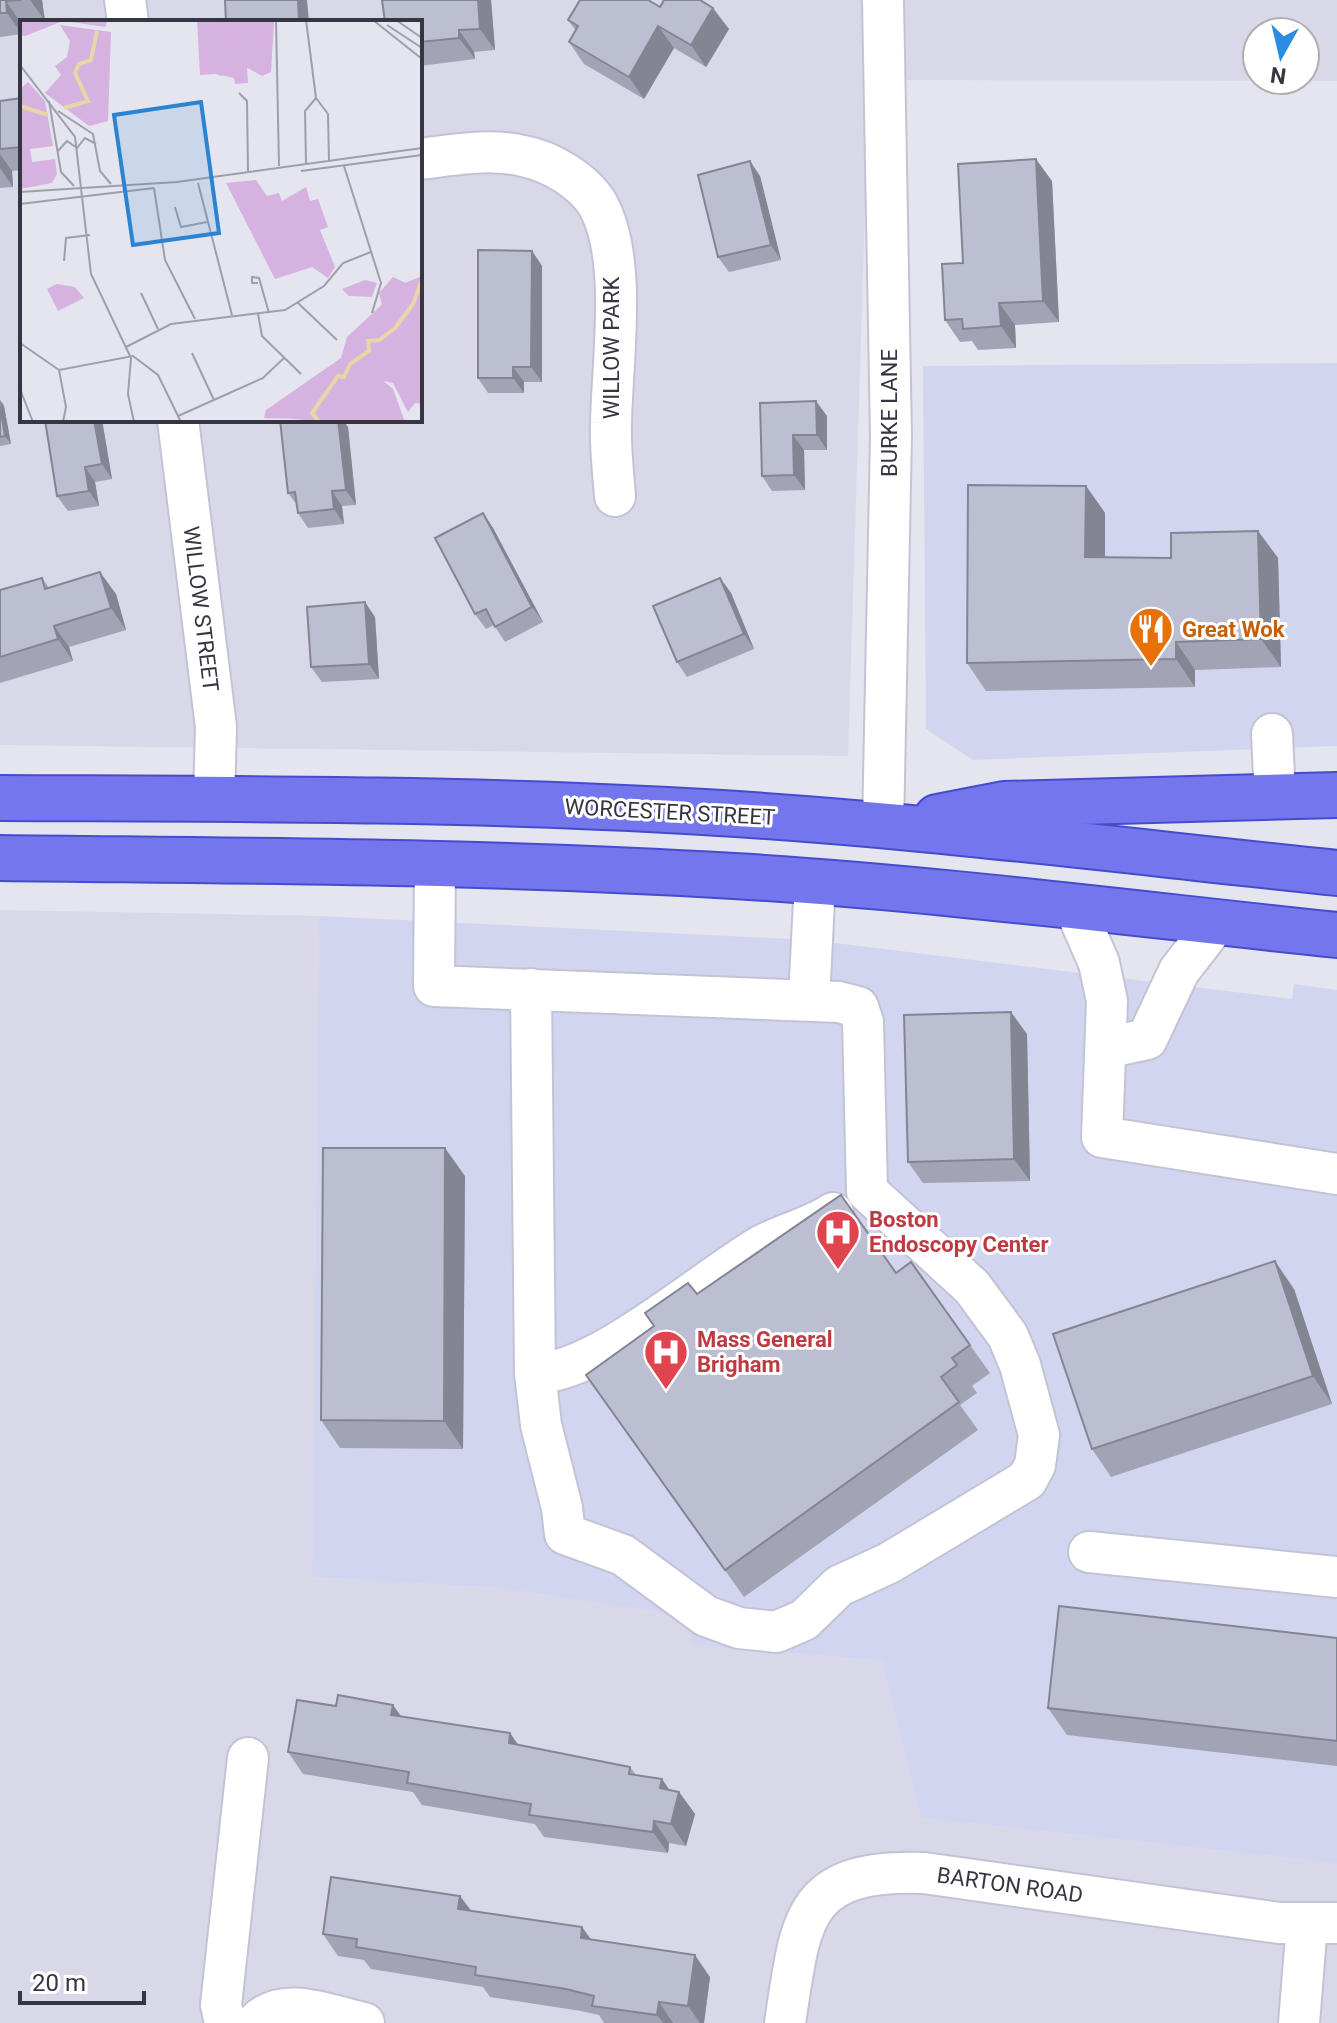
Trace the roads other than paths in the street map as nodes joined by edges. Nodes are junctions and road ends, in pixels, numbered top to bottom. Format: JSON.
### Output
{"nodes":[{"id":1,"x":125,"y":0,"type":"edge"},
{"id":2,"x":883,"y":0,"type":"edge"},
{"id":3,"x":128,"y":20,"type":"edge"},
{"id":4,"x":422,"y":159,"type":"edge"},
{"id":5,"x":178,"y":422,"type":"edge"},
{"id":6,"x":615,"y":496,"type":"dead end"},
{"id":7,"x":1272,"y":734,"type":"dead end"},
{"id":8,"x":1337,"y":795,"type":"edge"},
{"id":9,"x":0,"y":798,"type":"edge"},
{"id":10,"x":1275,"y":798,"type":"junction"},
{"id":11,"x":214,"y":799,"type":"junction"},
{"id":12,"x":883,"y":827,"type":"junction"},
{"id":13,"x":0,"y":858,"type":"edge"},
{"id":14,"x":435,"y":863,"type":"junction"},
{"id":15,"x":1337,"y":873,"type":"edge"},
{"id":16,"x":815,"y":881,"type":"junction"},
{"id":17,"x":1075,"y":908,"type":"junction"},
{"id":18,"x":1217,"y":922,"type":"junction"},
{"id":19,"x":1337,"y":935,"type":"edge"},
{"id":20,"x":531,"y":989,"type":"junction"},
{"id":21,"x":809,"y":1000,"type":"junction"},
{"id":22,"x":1106,"y":1048,"type":"junction"},
{"id":23,"x":1337,"y":1174,"type":"edge"},
{"id":24,"x":867,"y":1191,"type":"junction"},
{"id":25,"x":535,"y":1373,"type":"junction"},
{"id":26,"x":1089,"y":1552,"type":"dead end"},
{"id":27,"x":1337,"y":1577,"type":"edge"},
{"id":28,"x":248,"y":1758,"type":"dead end"},
{"id":29,"x":1322,"y":1924,"type":"edge"},
{"id":30,"x":225,"y":2023,"type":"edge"},
{"id":31,"x":256,"y":2023,"type":"edge"},
{"id":32,"x":364,"y":2023,"type":"edge"},
{"id":33,"x":785,"y":2023,"type":"edge"},
{"id":34,"x":1299,"y":2023,"type":"edge"}],
"edges":[{"from":1,"to":3,"type":"street"},
{"from":2,"to":12,"type":"street","name":"BURKE LANE"},
{"from":4,"to":6,"type":"street","name":"WILLOW PARK"},
{"from":5,"to":11,"type":"street","name":"WILLOW STREET"},
{"from":7,"to":10,"type":"street"},
{"from":8,"to":10,"type":"highway"},
{"from":9,"to":11,"type":"highway","name":"WORCESTER STREET"},
{"from":10,"to":12,"type":"highway"},
{"from":11,"to":12,"type":"highway","name":"WORCESTER STREET"},
{"from":12,"to":15,"type":"highway","name":"WORCESTER STREET"},
{"from":13,"to":14,"type":"highway"},
{"from":14,"to":16,"type":"highway"},
{"from":14,"to":20,"type":"street"},
{"from":16,"to":17,"type":"highway"},
{"from":16,"to":21,"type":"street"},
{"from":17,"to":18,"type":"highway"},
{"from":17,"to":22,"type":"street"},
{"from":18,"to":19,"type":"highway"},
{"from":18,"to":22,"type":"street"},
{"from":20,"to":21,"type":"street"},
{"from":20,"to":25,"type":"street"},
{"from":21,"to":24,"type":"street"},
{"from":22,"to":23,"type":"street"},
{"from":24,"to":25,"type":"street"},
{"from":24,"to":25,"type":"street"},
{"from":26,"to":27,"type":"street"},
{"from":28,"to":30,"type":"street"},
{"from":29,"to":33,"type":"street","name":"BARTON ROAD"},
{"from":29,"to":34,"type":"street"},
{"from":31,"to":32,"type":"street"}]}
